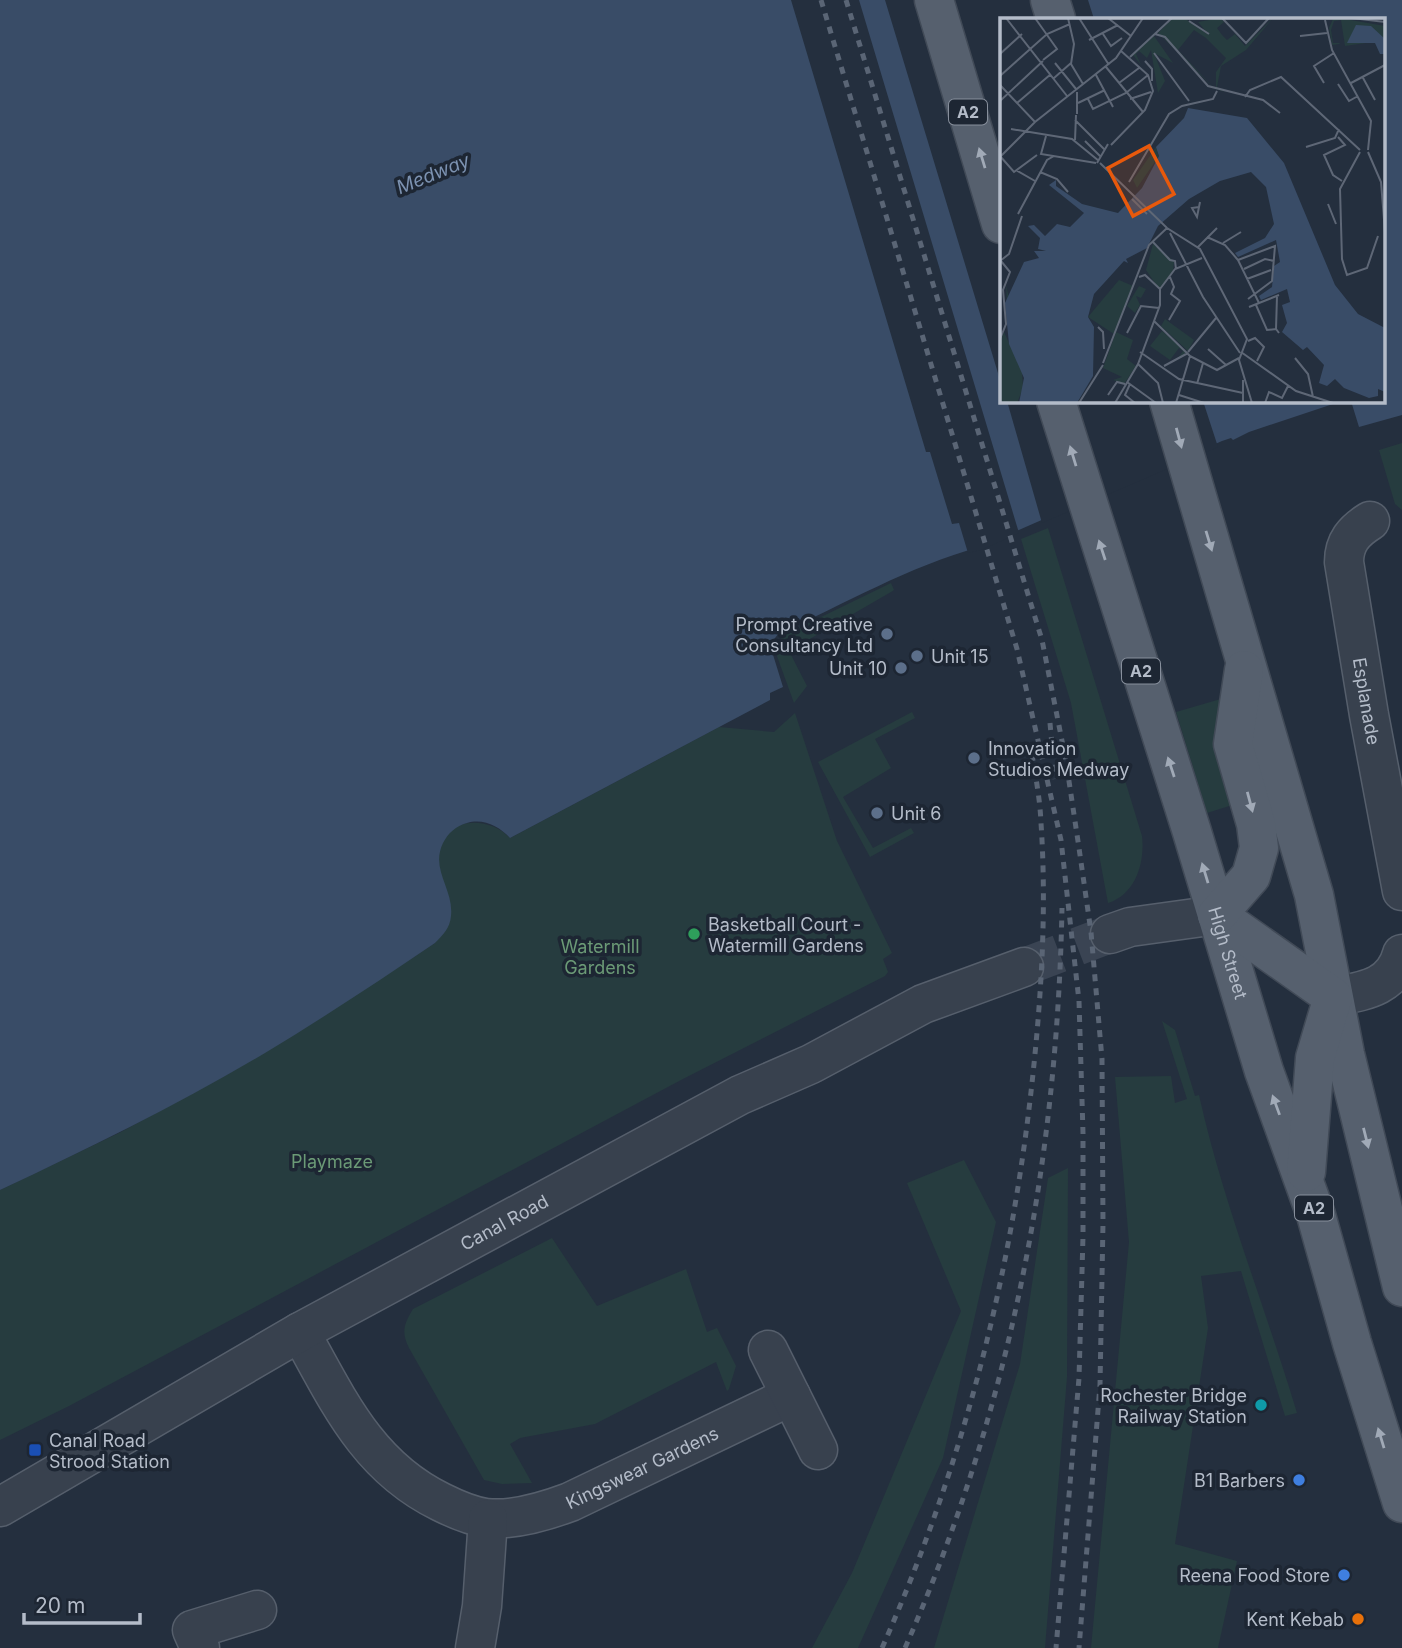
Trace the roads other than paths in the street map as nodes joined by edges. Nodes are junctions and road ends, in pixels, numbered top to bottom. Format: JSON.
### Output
{"nodes":[{"id":1,"x":934,"y":0,"type":"edge"},
{"id":2,"x":1050,"y":0,"type":"edge"},
{"id":3,"x":1056,"y":18,"type":"edge"},
{"id":4,"x":1000,"y":221,"type":"edge"},
{"id":5,"x":1056,"y":402,"type":"edge"},
{"id":6,"x":1169,"y":402,"type":"edge"},
{"id":7,"x":1370,"y":521,"type":"dead end"},
{"id":8,"x":1245,"y":664,"type":"junction"},
{"id":9,"x":1402,"y":891,"type":"edge"},
{"id":10,"x":1217,"y":915,"type":"junction"},
{"id":11,"x":1110,"y":934,"type":"tunnel mouth"},
{"id":12,"x":1402,"y":954,"type":"edge"},
{"id":13,"x":1024,"y":967,"type":"tunnel mouth"},
{"id":14,"x":1333,"y":997,"type":"junction"},
{"id":15,"x":1305,"y":1183,"type":"junction"},
{"id":16,"x":1402,"y":1287,"type":"edge"},
{"id":17,"x":300,"y":1332,"type":"junction"},
{"id":18,"x":768,"y":1350,"type":"dead end"},
{"id":19,"x":791,"y":1396,"type":"junction"},
{"id":20,"x":818,"y":1450,"type":"dead end"},
{"id":21,"x":1402,"y":1503,"type":"edge"},
{"id":22,"x":0,"y":1507,"type":"edge"},
{"id":23,"x":488,"y":1519,"type":"junction"},
{"id":24,"x":257,"y":1610,"type":"dead end"},
{"id":25,"x":200,"y":1648,"type":"edge"},
{"id":26,"x":475,"y":1648,"type":"edge"}],
"edges":[{"from":4,"to":1,"type":"main road","number":"A2","one_way":true},
{"from":2,"to":3,"type":"main road"},
{"from":10,"to":5,"type":"main road","name":"High Street","number":"A2","one_way":true},
{"from":6,"to":8,"type":"main road","number":"A2","one_way":true},
{"from":7,"to":9,"type":"street","name":"Esplanade"},
{"from":8,"to":10,"type":"main road","number":"A2","one_way":true},
{"from":8,"to":14,"type":"main road","number":"A2"},
{"from":10,"to":11,"type":"street"},
{"from":10,"to":14,"type":"main road"},
{"from":15,"to":10,"type":"main road","name":"High Street","number":"A2","one_way":true},
{"from":12,"to":14,"type":"street"},
{"from":13,"to":17,"type":"street","name":"Canal Road"},
{"from":14,"to":15,"type":"main road","number":"A2"},
{"from":14,"to":16,"type":"main road","number":"A2","one_way":true},
{"from":21,"to":15,"type":"main road","name":"High Street","number":"A2","one_way":true},
{"from":17,"to":22,"type":"street","name":"Canal Road"},
{"from":17,"to":23,"type":"street","name":"Kingswear Gardens"},
{"from":18,"to":19,"type":"street"},
{"from":19,"to":20,"type":"street"},
{"from":19,"to":23,"type":"street","name":"Kingswear Gardens"},
{"from":23,"to":26,"type":"street"},
{"from":24,"to":25,"type":"street"}]}
